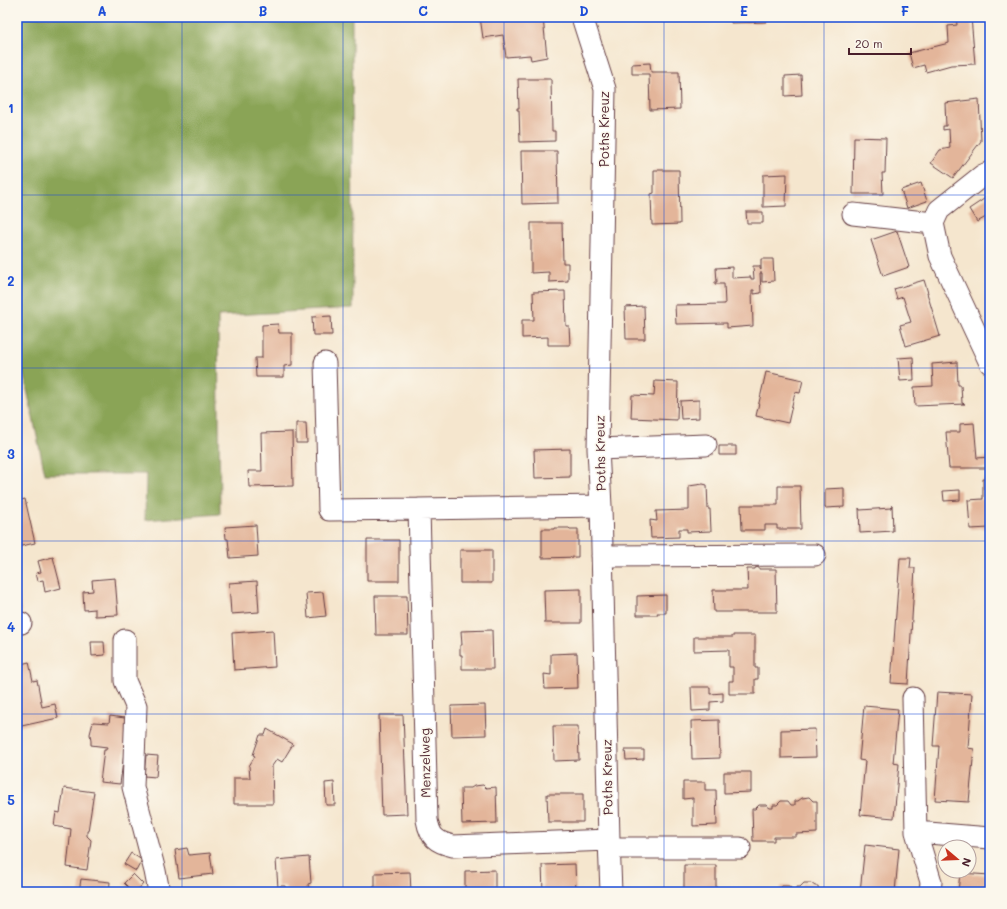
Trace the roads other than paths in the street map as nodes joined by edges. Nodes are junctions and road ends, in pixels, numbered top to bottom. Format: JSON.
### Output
{"nodes":[{"id":1,"x":582,"y":17,"type":"edge"},
{"id":2,"x":990,"y":172,"type":"edge"},
{"id":3,"x":853,"y":214,"type":"dead end"},
{"id":4,"x":933,"y":223,"type":"junction"},
{"id":5,"x":325,"y":363,"type":"dead end"},
{"id":6,"x":990,"y":363,"type":"edge"},
{"id":7,"x":706,"y":445,"type":"dead end"},
{"id":8,"x":598,"y":449,"type":"junction"},
{"id":9,"x":601,"y":506,"type":"junction"},
{"id":10,"x":419,"y":509,"type":"junction"},
{"id":11,"x":814,"y":555,"type":"dead end"},
{"id":12,"x":602,"y":556,"type":"junction"},
{"id":13,"x":125,"y":640,"type":"dead end"},
{"id":14,"x":913,"y":698,"type":"dead end"},
{"id":15,"x":916,"y":832,"type":"junction"},
{"id":16,"x":990,"y":838,"type":"edge"},
{"id":17,"x":609,"y":844,"type":"junction"},
{"id":18,"x":740,"y":848,"type":"dead end"},
{"id":19,"x":159,"y":892,"type":"edge"},
{"id":20,"x":611,"y":892,"type":"edge"},
{"id":21,"x":930,"y":892,"type":"edge"}],
"edges":[{"from":1,"to":8,"type":"street","name":"Poths Kreuz"},
{"from":2,"to":4,"type":"street"},
{"from":3,"to":4,"type":"street"},
{"from":4,"to":6,"type":"street"},
{"from":5,"to":10,"type":"street"},
{"from":7,"to":8,"type":"street"},
{"from":8,"to":9,"type":"street","name":"Poths Kreuz"},
{"from":9,"to":10,"type":"street"},
{"from":9,"to":12,"type":"street","name":"Poths Kreuz"},
{"from":10,"to":17,"type":"street","name":"Menzelweg"},
{"from":11,"to":12,"type":"street"},
{"from":12,"to":17,"type":"street","name":"Poths Kreuz"},
{"from":13,"to":19,"type":"street"},
{"from":14,"to":15,"type":"street"},
{"from":15,"to":16,"type":"street"},
{"from":15,"to":21,"type":"street"},
{"from":17,"to":18,"type":"street","name":"Menzelweg"},
{"from":17,"to":20,"type":"street","name":"Poths Kreuz"}]}
